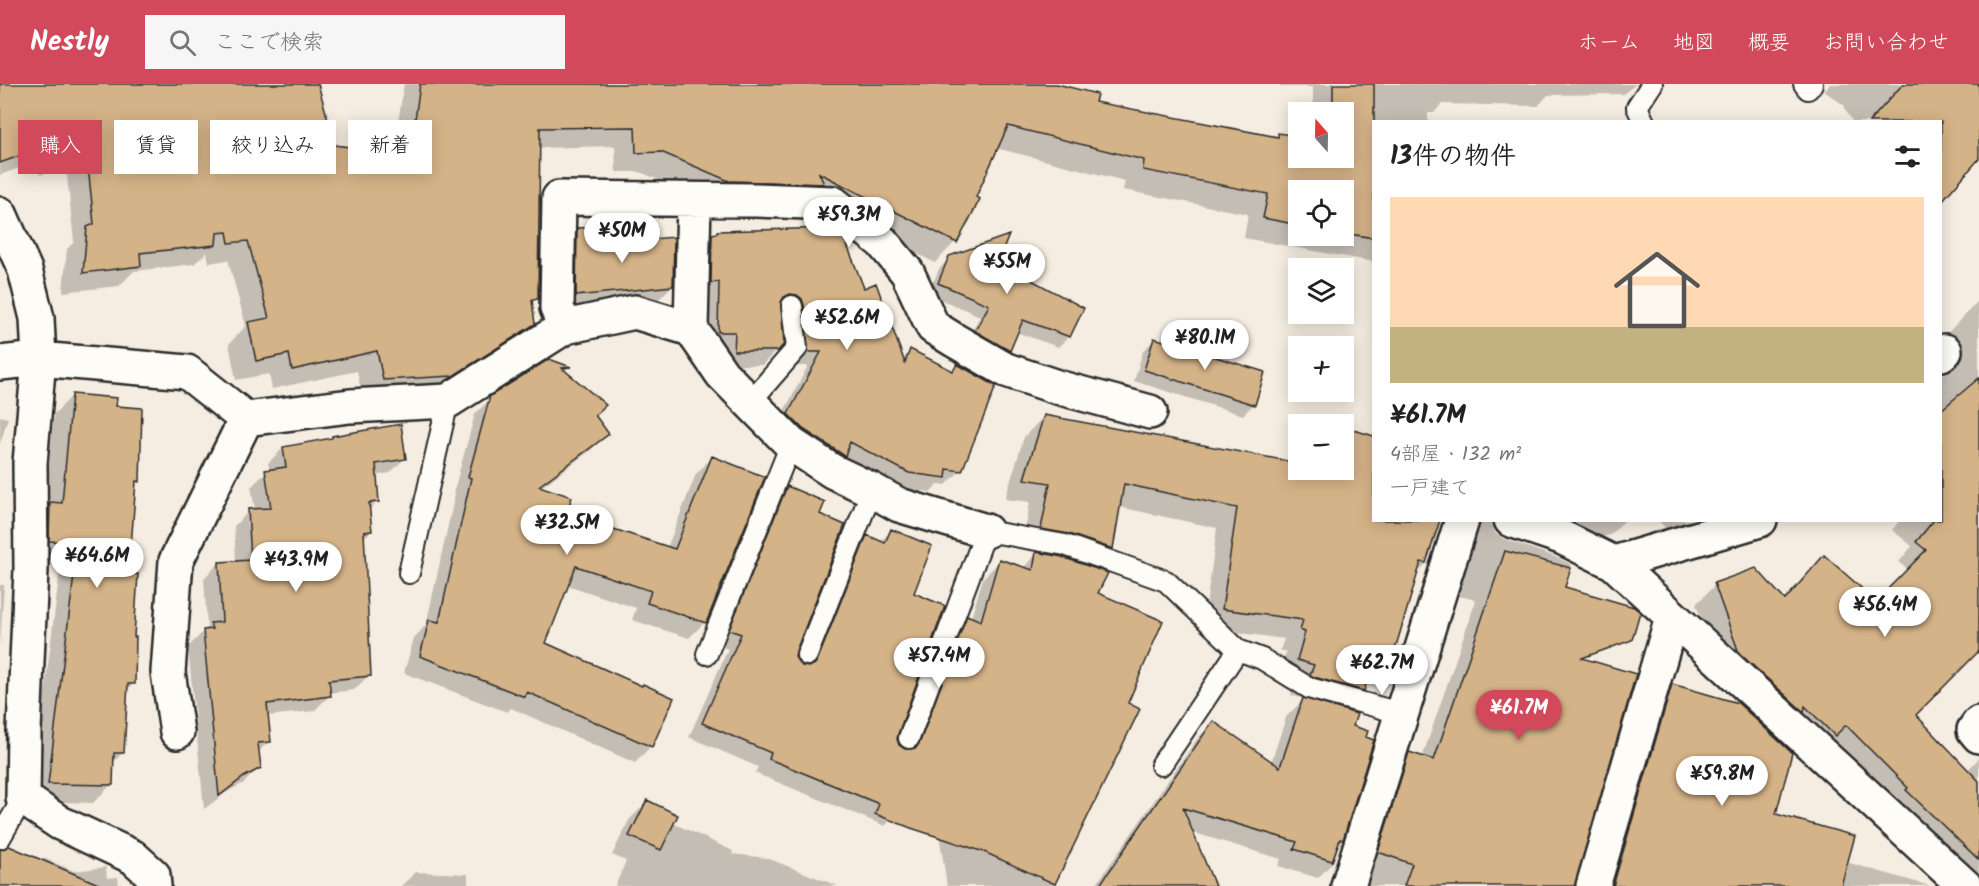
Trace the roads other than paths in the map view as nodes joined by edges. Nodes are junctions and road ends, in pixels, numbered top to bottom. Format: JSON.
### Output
{"nodes":[{"id":1,"x":1652,"y":84,"type":"edge"},
{"id":2,"x":1804,"y":84,"type":"edge"},
{"id":3,"x":1812,"y":84,"type":"edge"},
{"id":4,"x":1643,"y":120,"type":"edge"},
{"id":5,"x":694,"y":200,"type":"junction"},
{"id":6,"x":0,"y":214,"type":"edge"},
{"id":7,"x":792,"y":306,"type":"dead end"},
{"id":8,"x":565,"y":327,"type":"junction"},
{"id":9,"x":691,"y":329,"type":"junction"},
{"id":10,"x":39,"y":359,"type":"junction"},
{"id":11,"x":0,"y":363,"type":"edge"},
{"id":12,"x":448,"y":401,"type":"junction"},
{"id":13,"x":750,"y":402,"type":"junction"},
{"id":14,"x":1150,"y":412,"type":"dead end"},
{"id":15,"x":246,"y":419,"type":"junction"},
{"id":16,"x":791,"y":444,"type":"junction"},
{"id":17,"x":872,"y":490,"type":"junction"},
{"id":18,"x":1461,"y":522,"type":"edge"},
{"id":19,"x":1517,"y":522,"type":"edge"},
{"id":20,"x":1753,"y":522,"type":"edge"},
{"id":21,"x":986,"y":531,"type":"junction"},
{"id":22,"x":1614,"y":563,"type":"junction"},
{"id":23,"x":409,"y":573,"type":"dead end"},
{"id":24,"x":1672,"y":618,"type":"junction"},
{"id":25,"x":1238,"y":650,"type":"junction"},
{"id":26,"x":707,"y":654,"type":"dead end"},
{"id":27,"x":807,"y":655,"type":"dead end"},
{"id":28,"x":1403,"y":714,"type":"junction"},
{"id":29,"x":1979,"y":723,"type":"edge"},
{"id":30,"x":177,"y":732,"type":"dead end"},
{"id":31,"x":1979,"y":736,"type":"edge"},
{"id":32,"x":909,"y":738,"type":"dead end"},
{"id":33,"x":1161,"y":765,"type":"dead end"},
{"id":34,"x":23,"y":798,"type":"junction"},
{"id":35,"x":0,"y":838,"type":"edge"},
{"id":36,"x":154,"y":886,"type":"edge"},
{"id":37,"x":1348,"y":886,"type":"edge"},
{"id":38,"x":1593,"y":886,"type":"edge"},
{"id":39,"x":1965,"y":886,"type":"edge"}],
"edges":[{"from":1,"to":4,"type":"lane"},
{"from":2,"to":3,"type":"lane"},
{"from":5,"to":8,"type":"street"},
{"from":5,"to":9,"type":"street"},
{"from":5,"to":14,"type":"street"},
{"from":6,"to":10,"type":"street"},
{"from":7,"to":13,"type":"lane"},
{"from":8,"to":9,"type":"street"},
{"from":8,"to":12,"type":"street"},
{"from":9,"to":13,"type":"street"},
{"from":10,"to":11,"type":"street"},
{"from":10,"to":15,"type":"street"},
{"from":10,"to":34,"type":"street"},
{"from":12,"to":15,"type":"street"},
{"from":12,"to":23,"type":"lane"},
{"from":13,"to":16,"type":"street"},
{"from":15,"to":30,"type":"street"},
{"from":16,"to":17,"type":"street"},
{"from":16,"to":26,"type":"lane"},
{"from":17,"to":21,"type":"street"},
{"from":17,"to":27,"type":"lane"},
{"from":18,"to":28,"type":"street"},
{"from":19,"to":22,"type":"street"},
{"from":20,"to":22,"type":"street"},
{"from":21,"to":25,"type":"lane"},
{"from":21,"to":32,"type":"lane"},
{"from":22,"to":24,"type":"street"},
{"from":24,"to":38,"type":"street"},
{"from":24,"to":39,"type":"street"},
{"from":25,"to":28,"type":"lane"},
{"from":25,"to":33,"type":"lane"},
{"from":28,"to":37,"type":"street"},
{"from":29,"to":31,"type":"street"},
{"from":34,"to":35,"type":"lane"},
{"from":34,"to":36,"type":"street"}]}
